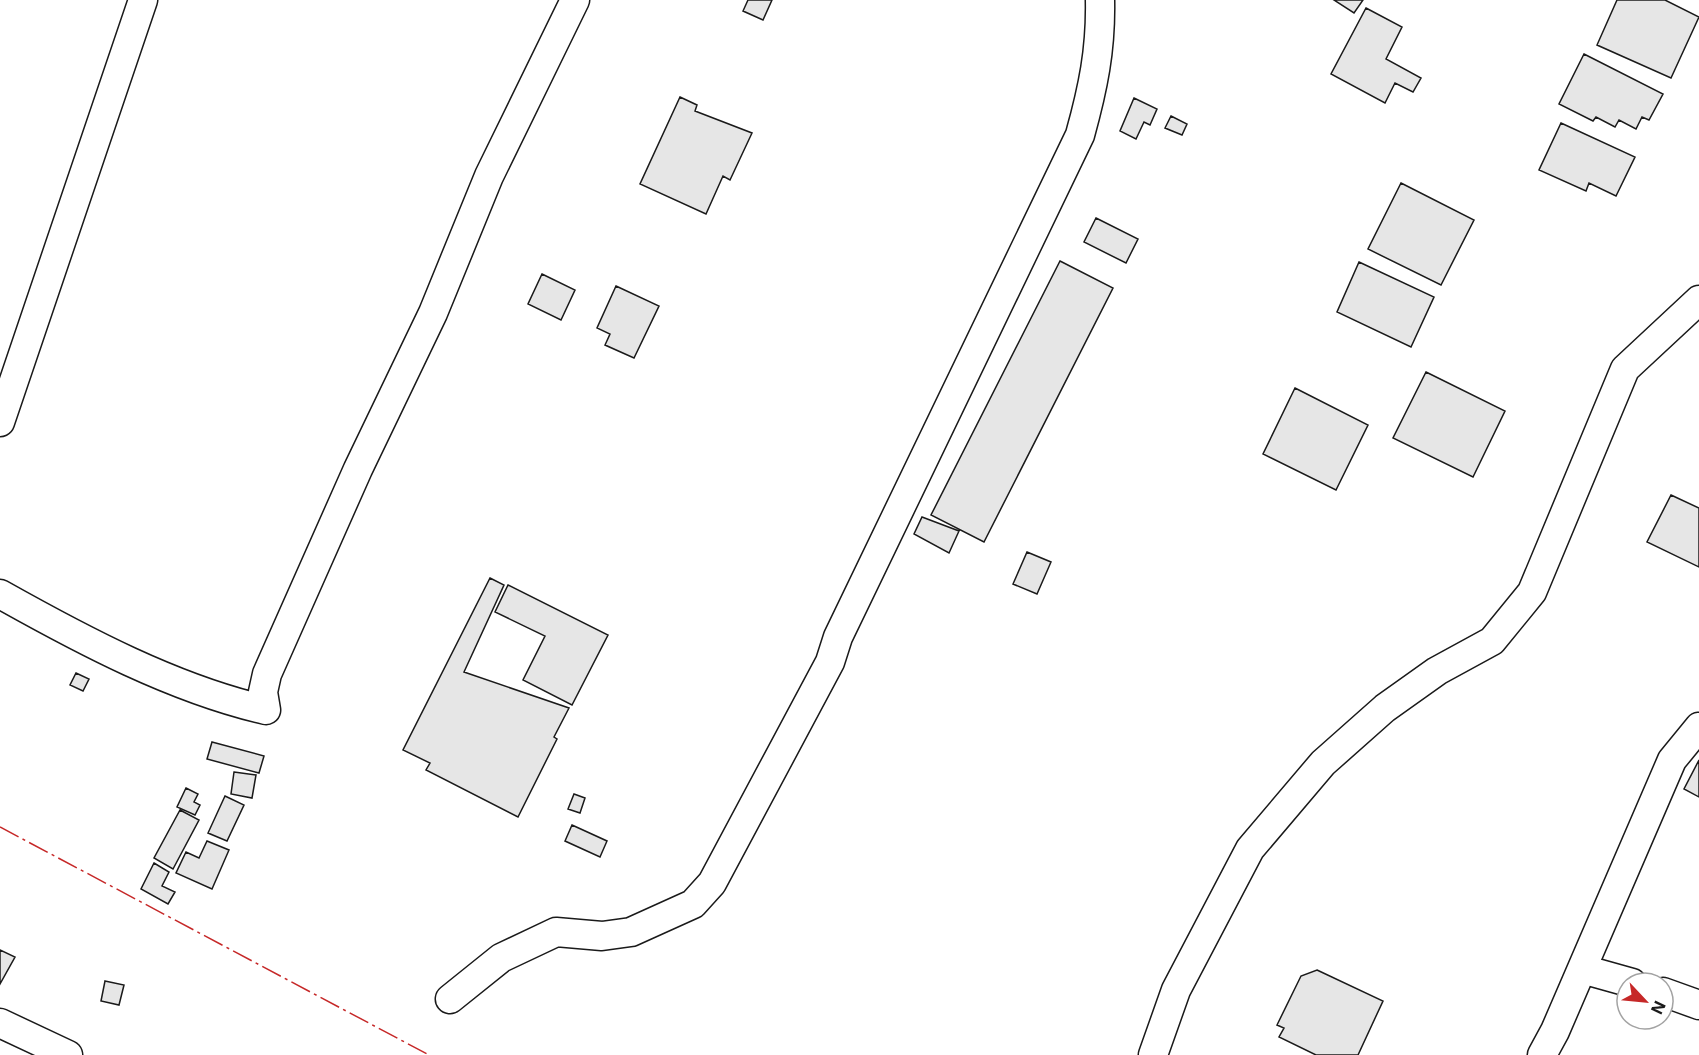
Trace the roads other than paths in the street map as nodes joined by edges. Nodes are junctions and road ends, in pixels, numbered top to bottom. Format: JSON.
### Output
{"nodes":[{"id":1,"x":143,"y":0,"type":"edge"},
{"id":2,"x":575,"y":0,"type":"edge"},
{"id":3,"x":1100,"y":0,"type":"edge"},
{"id":4,"x":1699,"y":300,"type":"edge"},
{"id":5,"x":0,"y":422,"type":"edge"},
{"id":6,"x":0,"y":594,"type":"edge"},
{"id":7,"x":1699,"y":727,"type":"edge"},
{"id":8,"x":1582,"y":969,"type":"junction"},
{"id":9,"x":1615,"y":978,"type":"edge"},
{"id":10,"x":1675,"y":996,"type":"edge"},
{"id":11,"x":450,"y":999,"type":"dead end"},
{"id":12,"x":1699,"y":1005,"type":"edge"},
{"id":13,"x":0,"y":1023,"type":"edge"},
{"id":14,"x":68,"y":1055,"type":"edge"},
{"id":15,"x":1153,"y":1055,"type":"edge"},
{"id":16,"x":1542,"y":1055,"type":"edge"}],
"edges":[{"from":1,"to":5,"type":"street"},
{"from":2,"to":6,"type":"street"},
{"from":3,"to":11,"type":"street"},
{"from":4,"to":15,"type":"street"},
{"from":7,"to":8,"type":"street"},
{"from":8,"to":9,"type":"street"},
{"from":8,"to":16,"type":"street"},
{"from":10,"to":12,"type":"street"},
{"from":13,"to":14,"type":"street"}]}
